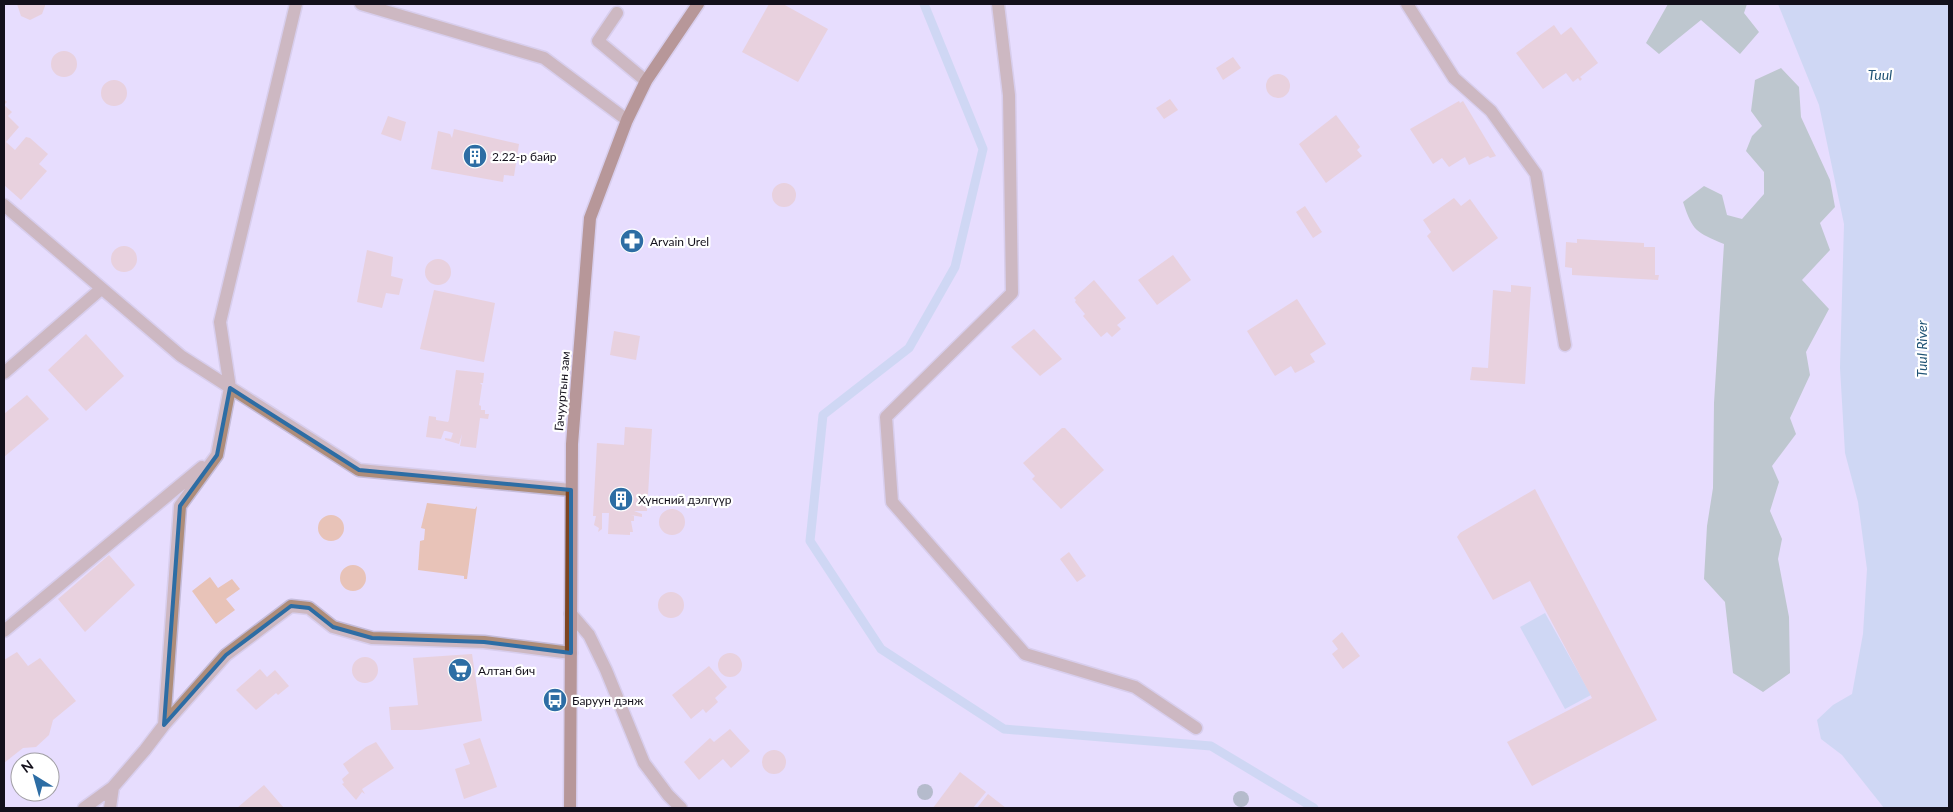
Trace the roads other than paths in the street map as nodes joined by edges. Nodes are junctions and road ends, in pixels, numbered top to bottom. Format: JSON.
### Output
{"nodes":[{"id":1,"x":296,"y":4,"type":"edge"},
{"id":2,"x":361,"y":4,"type":"edge"},
{"id":3,"x":698,"y":4,"type":"edge"},
{"id":4,"x":998,"y":4,"type":"edge"},
{"id":5,"x":1407,"y":4,"type":"edge"},
{"id":6,"x":617,"y":13,"type":"dead end"},
{"id":7,"x":646,"y":81,"type":"junction"},
{"id":8,"x":627,"y":120,"type":"junction"},
{"id":9,"x":4,"y":205,"type":"edge"},
{"id":10,"x":101,"y":289,"type":"junction"},
{"id":11,"x":1565,"y":345,"type":"dead end"},
{"id":12,"x":4,"y":373,"type":"edge"},
{"id":13,"x":230,"y":388,"type":"junction"},
{"id":14,"x":217,"y":455,"type":"junction"},
{"id":15,"x":572,"y":490,"type":"junction"},
{"id":16,"x":571,"y":614,"type":"junction"},
{"id":17,"x":4,"y":631,"type":"edge"},
{"id":18,"x":571,"y":653,"type":"junction"},
{"id":19,"x":164,"y":725,"type":"junction"},
{"id":20,"x":1196,"y":728,"type":"dead end"},
{"id":21,"x":113,"y":787,"type":"junction"},
{"id":22,"x":84,"y":808,"type":"edge"},
{"id":23,"x":110,"y":808,"type":"edge"},
{"id":24,"x":570,"y":808,"type":"edge"},
{"id":25,"x":681,"y":808,"type":"edge"}],
"edges":[{"from":1,"to":13,"type":"street"},
{"from":2,"to":8,"type":"street"},
{"from":3,"to":7,"type":"main road","name":"Гачууртын зам"},
{"from":4,"to":20,"type":"street"},
{"from":5,"to":11,"type":"street"},
{"from":6,"to":7,"type":"street"},
{"from":7,"to":8,"type":"main road","name":"Гачууртын зам"},
{"from":8,"to":15,"type":"main road","name":"Гачууртын зам"},
{"from":9,"to":10,"type":"street"},
{"from":10,"to":12,"type":"street"},
{"from":10,"to":13,"type":"street"},
{"from":13,"to":14,"type":"street"},
{"from":13,"to":15,"type":"street"},
{"from":14,"to":17,"type":"street"},
{"from":14,"to":19,"type":"street"},
{"from":15,"to":16,"type":"main road","name":"Гачууртын зам"},
{"from":16,"to":18,"type":"main road","name":"Гачууртын зам"},
{"from":16,"to":25,"type":"street"},
{"from":18,"to":19,"type":"street"},
{"from":18,"to":24,"type":"main road","name":"Гачууртын зам"},
{"from":19,"to":21,"type":"street"},
{"from":21,"to":22,"type":"street"},
{"from":21,"to":23,"type":"street"}]}
